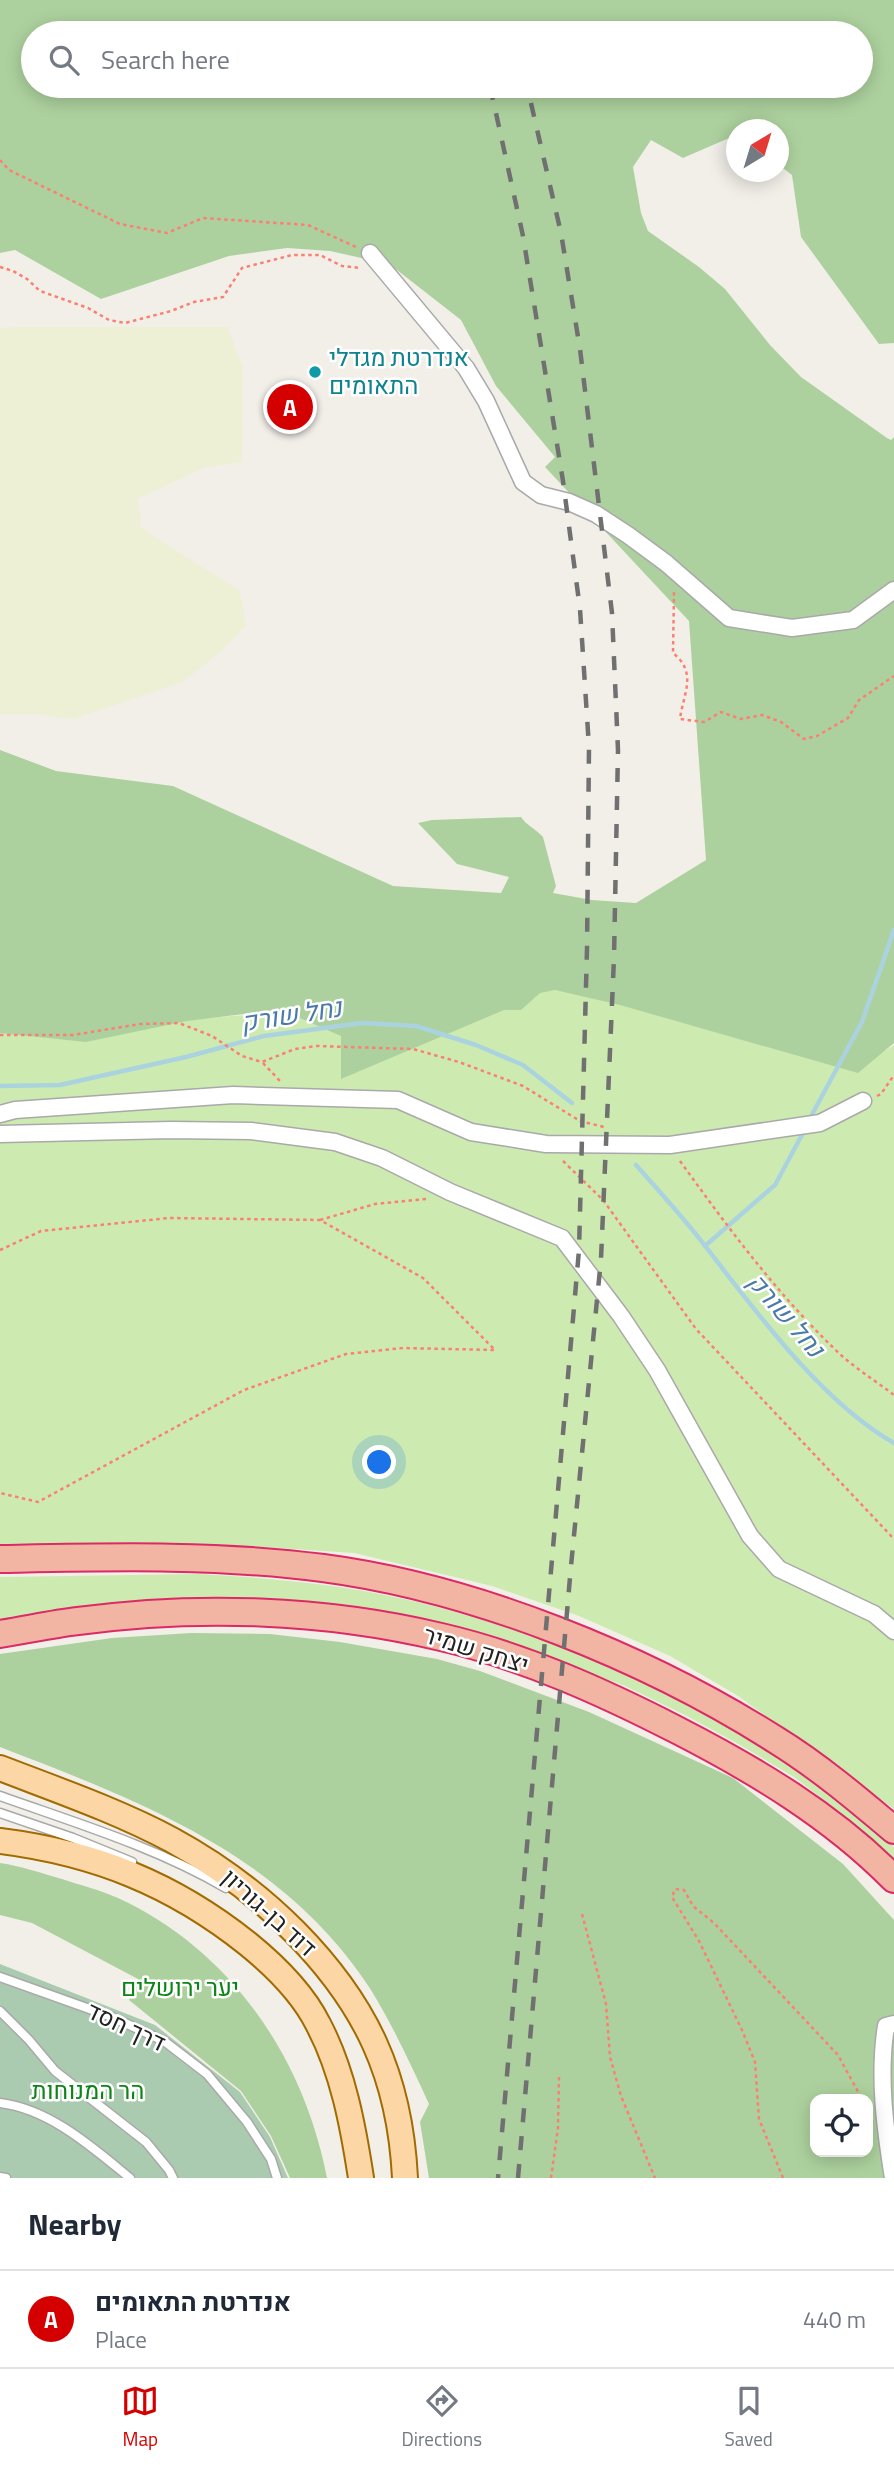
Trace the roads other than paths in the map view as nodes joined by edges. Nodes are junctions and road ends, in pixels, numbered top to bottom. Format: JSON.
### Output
{"nodes":[{"id":1,"x":368,"y":261,"type":"road end"},
{"id":2,"x":894,"y":590,"type":"edge"},
{"id":3,"x":863,"y":1101,"type":"road end"},
{"id":4,"x":0,"y":1114,"type":"edge"},
{"id":5,"x":0,"y":1134,"type":"edge"},
{"id":6,"x":0,"y":1559,"type":"edge"},
{"id":7,"x":894,"y":1631,"type":"edge"},
{"id":8,"x":0,"y":1634,"type":"edge"},
{"id":9,"x":8,"y":1771,"type":"edge"},
{"id":10,"x":0,"y":1796,"type":"edge"},
{"id":11,"x":0,"y":1813,"type":"edge"},
{"id":12,"x":894,"y":1830,"type":"edge"},
{"id":13,"x":0,"y":1841,"type":"edge"},
{"id":14,"x":146,"y":1869,"type":"dead end"},
{"id":15,"x":157,"y":1875,"type":"dead end"},
{"id":16,"x":894,"y":1879,"type":"edge"},
{"id":17,"x":323,"y":1961,"type":"junction"},
{"id":18,"x":271,"y":1963,"type":"junction"},
{"id":19,"x":0,"y":1977,"type":"edge"},
{"id":20,"x":0,"y":2011,"type":"edge"},
{"id":21,"x":894,"y":2024,"type":"edge"},
{"id":22,"x":0,"y":2103,"type":"edge"},
{"id":23,"x":0,"y":2177,"type":"edge"},
{"id":24,"x":6,"y":2178,"type":"edge"},
{"id":25,"x":131,"y":2178,"type":"edge"},
{"id":26,"x":173,"y":2178,"type":"edge"},
{"id":27,"x":277,"y":2178,"type":"edge"},
{"id":28,"x":360,"y":2178,"type":"edge"},
{"id":29,"x":405,"y":2178,"type":"edge"},
{"id":30,"x":893,"y":2178,"type":"edge"}],
"edges":[{"from":1,"to":2,"type":"street"},
{"from":3,"to":4,"type":"street"},
{"from":5,"to":7,"type":"street"},
{"from":6,"to":12,"type":"highway","name":"יצחק שמיר"},
{"from":8,"to":16,"type":"highway","name":"יצחק שמיר"},
{"from":9,"to":17,"type":"main road","name":"דוד בן-גוריון"},
{"from":10,"to":17,"type":"lane"},
{"from":11,"to":14,"type":"lane"},
{"from":13,"to":18,"type":"main road","name":"דוד בן-גוריון"},
{"from":15,"to":18,"type":"lane"},
{"from":17,"to":29,"type":"main road","name":"דוד בן-גוריון"},
{"from":18,"to":28,"type":"main road","name":"דוד בן-גוריון"},
{"from":19,"to":27,"type":"lane","name":"דרך חסד"},
{"from":20,"to":26,"type":"lane"},
{"from":21,"to":30,"type":"street"},
{"from":22,"to":25,"type":"lane"},
{"from":23,"to":24,"type":"lane"}]}
